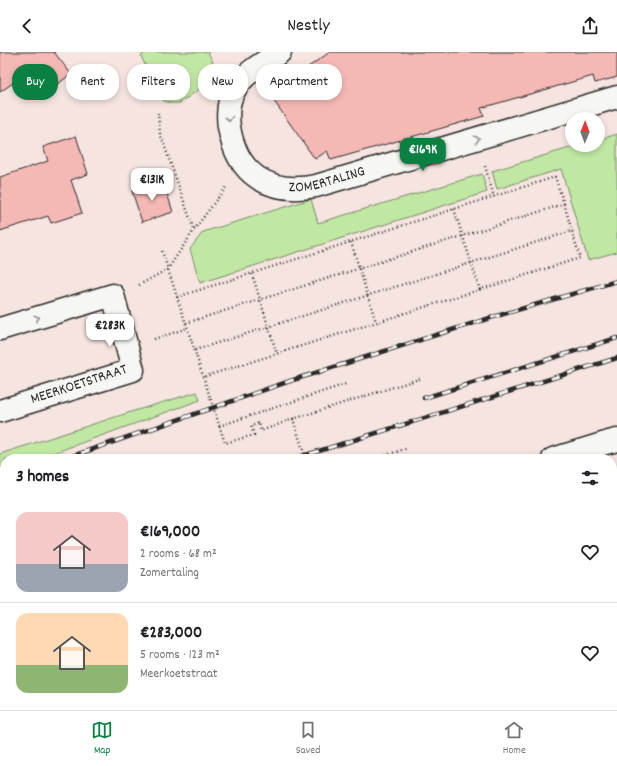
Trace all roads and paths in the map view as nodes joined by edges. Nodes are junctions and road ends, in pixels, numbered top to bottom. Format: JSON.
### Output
{"nodes":[{"id":1,"x":280,"y":52,"type":"edge"},
{"id":2,"x":617,"y":98,"type":"edge"},
{"id":3,"x":158,"y":113,"type":"dead end"},
{"id":4,"x":242,"y":164,"type":"junction"},
{"id":5,"x":564,"y":204,"type":"junction"},
{"id":6,"x":454,"y":209,"type":"junction"},
{"id":7,"x":194,"y":230,"type":"junction"},
{"id":8,"x":572,"y":231,"type":"junction"},
{"id":9,"x":463,"y":236,"type":"junction"},
{"id":10,"x":351,"y":242,"type":"junction"},
{"id":11,"x":162,"y":251,"type":"dead end"},
{"id":12,"x":471,"y":263,"type":"junction"},
{"id":13,"x":168,"y":269,"type":"junction"},
{"id":14,"x":359,"y":269,"type":"junction"},
{"id":15,"x":252,"y":274,"type":"junction"},
{"id":16,"x":480,"y":290,"type":"junction"},
{"id":17,"x":368,"y":296,"type":"junction"},
{"id":18,"x":177,"y":297,"type":"junction"},
{"id":19,"x":260,"y":301,"type":"junction"},
{"id":20,"x":376,"y":322,"type":"junction"},
{"id":21,"x":186,"y":323,"type":"junction"},
{"id":22,"x":269,"y":327,"type":"junction"},
{"id":23,"x":188,"y":328,"type":"junction"},
{"id":24,"x":0,"y":330,"type":"edge"},
{"id":25,"x":152,"y":340,"type":"dead end"},
{"id":26,"x":195,"y":350,"type":"junction"},
{"id":27,"x":277,"y":354,"type":"junction"},
{"id":28,"x":203,"y":377,"type":"junction"},
{"id":29,"x":422,"y":378,"type":"dead end"},
{"id":30,"x":346,"y":384,"type":"dead end"},
{"id":31,"x":0,"y":411,"type":"edge"},
{"id":32,"x":293,"y":419,"type":"junction"},
{"id":33,"x":220,"y":426,"type":"junction"},
{"id":34,"x":617,"y":440,"type":"edge"},
{"id":35,"x":408,"y":448,"type":"dead end"},
{"id":36,"x":304,"y":454,"type":"edge"},
{"id":37,"x":389,"y":454,"type":"edge"},
{"id":38,"x":569,"y":454,"type":"edge"}],
"edges":[{"from":1,"to":4,"type":"street","name":"ZOMERTALING","one_way":true},
{"from":4,"to":2,"type":"street","name":"ZOMERTALING","one_way":true},
{"from":3,"to":7,"type":"path"},
{"from":4,"to":7,"type":"path"},
{"from":5,"to":6,"type":"path"},
{"from":5,"to":8,"type":"path"},
{"from":5,"to":9,"type":"path"},
{"from":6,"to":9,"type":"path"},
{"from":6,"to":10,"type":"path"},
{"from":7,"to":13,"type":"path"},
{"from":8,"to":12,"type":"path"},
{"from":8,"to":16,"type":"path"},
{"from":9,"to":12,"type":"path"},
{"from":9,"to":14,"type":"path"},
{"from":10,"to":14,"type":"path"},
{"from":10,"to":15,"type":"path"},
{"from":11,"to":13,"type":"path"},
{"from":12,"to":16,"type":"path"},
{"from":12,"to":17,"type":"path"},
{"from":13,"to":18,"type":"path"},
{"from":14,"to":17,"type":"path"},
{"from":14,"to":19,"type":"path"},
{"from":15,"to":18,"type":"path"},
{"from":15,"to":19,"type":"path"},
{"from":16,"to":20,"type":"path"},
{"from":17,"to":20,"type":"path"},
{"from":17,"to":22,"type":"path"},
{"from":18,"to":21,"type":"path"},
{"from":19,"to":21,"type":"path"},
{"from":19,"to":22,"type":"path"},
{"from":20,"to":27,"type":"path"},
{"from":21,"to":23,"type":"path"},
{"from":22,"to":26,"type":"path"},
{"from":22,"to":27,"type":"path"},
{"from":23,"to":25,"type":"path"},
{"from":23,"to":26,"type":"path"},
{"from":24,"to":31,"type":"street","name":"MEERKOETSTRAAT","one_way":true},
{"from":26,"to":28,"type":"path"},
{"from":27,"to":28,"type":"path"},
{"from":28,"to":33,"type":"path"},
{"from":29,"to":32,"type":"path"},
{"from":30,"to":33,"type":"path"},
{"from":32,"to":33,"type":"path"},
{"from":32,"to":36,"type":"path"},
{"from":34,"to":38,"type":"street"},
{"from":35,"to":37,"type":"path"}]}
